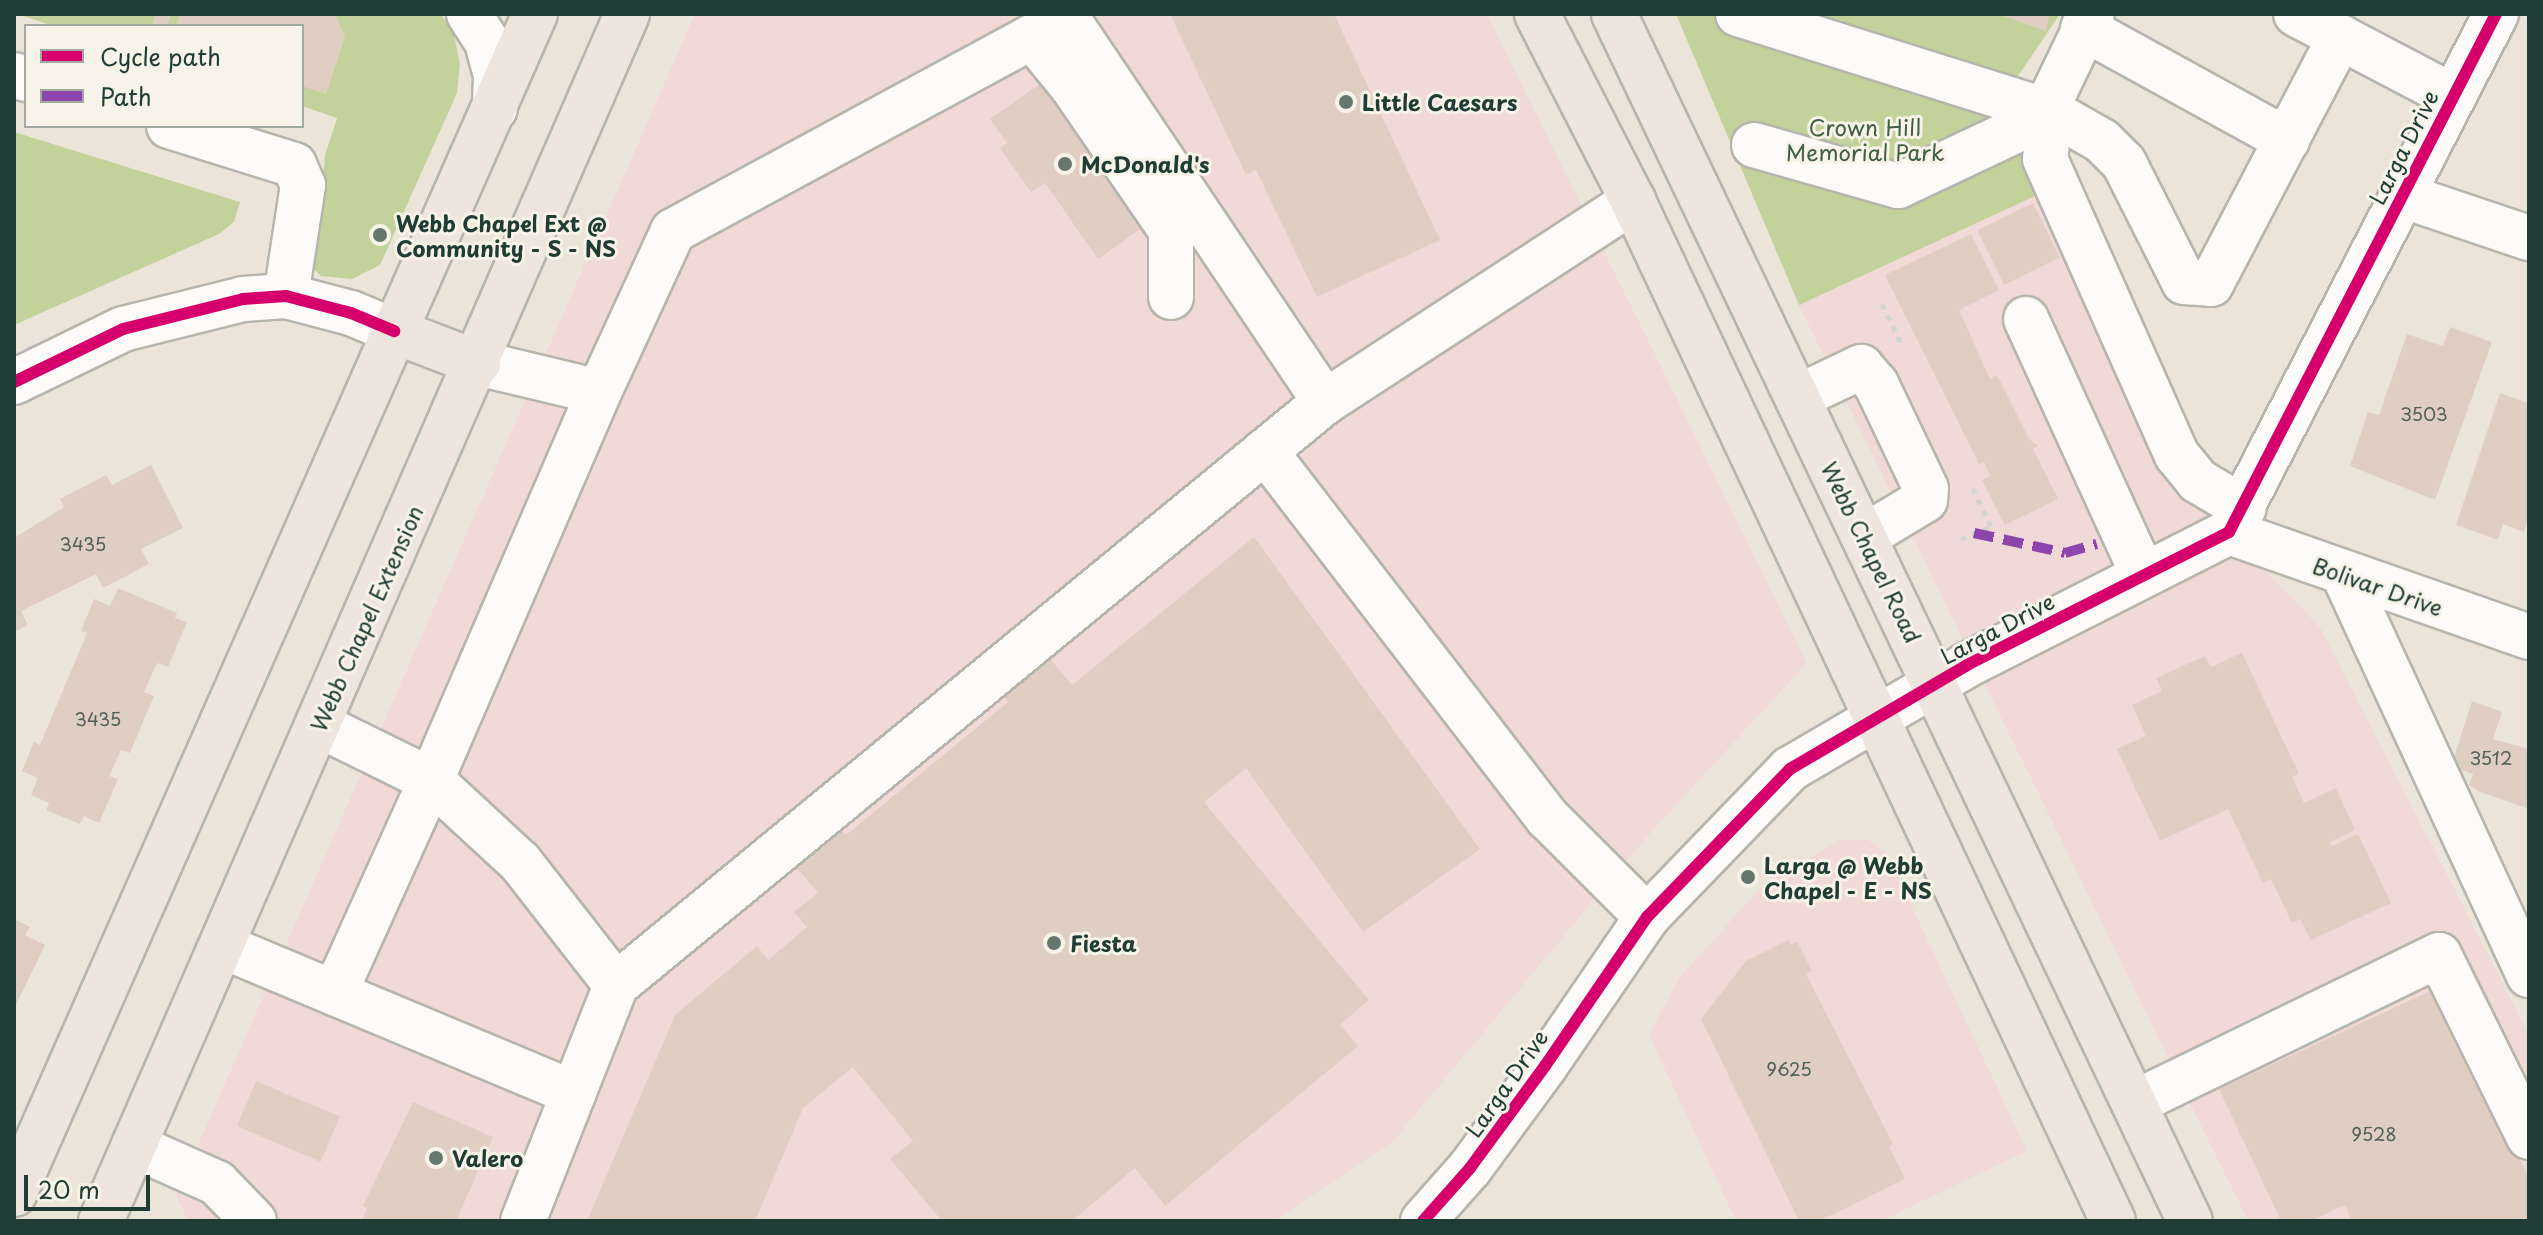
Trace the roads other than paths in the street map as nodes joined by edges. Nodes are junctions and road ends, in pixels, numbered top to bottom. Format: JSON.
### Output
{"nodes":[{"id":1,"x":469,"y":14,"type":"edge"},
{"id":2,"x":535,"y":14,"type":"edge"},
{"id":3,"x":627,"y":14,"type":"edge"},
{"id":4,"x":1537,"y":14,"type":"edge"},
{"id":5,"x":1614,"y":14,"type":"edge"},
{"id":6,"x":1738,"y":14,"type":"edge"},
{"id":7,"x":2296,"y":14,"type":"edge"},
{"id":8,"x":2496,"y":14,"type":"edge"},
{"id":9,"x":2088,"y":21,"type":"edge"},
{"id":10,"x":1055,"y":23,"type":"edge"},
{"id":11,"x":2340,"y":37,"type":"junction"},
{"id":12,"x":2452,"y":96,"type":"junction"},
{"id":13,"x":495,"y":109,"type":"junction"},
{"id":14,"x":2053,"y":113,"type":"junction"},
{"id":15,"x":175,"y":128,"type":"edge"},
{"id":16,"x":2287,"y":140,"type":"junction"},
{"id":17,"x":1754,"y":145,"type":"dead end"},
{"id":18,"x":1689,"y":171,"type":"junction"},
{"id":19,"x":2401,"y":195,"type":"junction"},
{"id":20,"x":1633,"y":201,"type":"junction"},
{"id":21,"x":2529,"y":238,"type":"edge"},
{"id":22,"x":286,"y":296,"type":"junction"},
{"id":23,"x":1171,"y":297,"type":"dead end"},
{"id":24,"x":2026,"y":319,"type":"dead end"},
{"id":25,"x":394,"y":331,"type":"junction"},
{"id":26,"x":478,"y":363,"type":"junction"},
{"id":27,"x":14,"y":382,"type":"edge"},
{"id":28,"x":599,"y":392,"type":"junction"},
{"id":29,"x":1798,"y":397,"type":"junction"},
{"id":30,"x":1325,"y":402,"type":"junction"},
{"id":31,"x":1265,"y":451,"type":"junction"},
{"id":32,"x":2236,"y":520,"type":"junction"},
{"id":33,"x":1865,"y":536,"type":"junction"},
{"id":34,"x":2343,"y":573,"type":"junction"},
{"id":35,"x":2143,"y":575,"type":"junction"},
{"id":36,"x":2529,"y":637,"type":"edge"},
{"id":37,"x":1935,"y":683,"type":"junction"},
{"id":38,"x":1875,"y":718,"type":"junction"},
{"id":39,"x":319,"y":725,"type":"junction"},
{"id":40,"x":431,"y":780,"type":"junction"},
{"id":41,"x":1647,"y":917,"type":"junction"},
{"id":42,"x":222,"y":946,"type":"junction"},
{"id":43,"x":2529,"y":975,"type":"edge"},
{"id":44,"x":616,"y":985,"type":"junction"},
{"id":45,"x":335,"y":993,"type":"junction"},
{"id":46,"x":573,"y":1093,"type":"junction"},
{"id":47,"x":2134,"y":1103,"type":"junction"},
{"id":48,"x":2529,"y":1137,"type":"edge"},
{"id":49,"x":134,"y":1146,"type":"junction"},
{"id":50,"x":14,"y":1194,"type":"edge"},
{"id":51,"x":101,"y":1221,"type":"edge"},
{"id":52,"x":254,"y":1221,"type":"edge"},
{"id":53,"x":523,"y":1221,"type":"edge"},
{"id":54,"x":1423,"y":1221,"type":"edge"},
{"id":55,"x":2113,"y":1221,"type":"edge"},
{"id":56,"x":2190,"y":1221,"type":"edge"}],
"edges":[{"from":1,"to":13,"type":"street"},
{"from":2,"to":13,"type":"main road"},
{"from":3,"to":26,"type":"main road","name":"Webb Chapel Extension"},
{"from":4,"to":20,"type":"main road"},
{"from":5,"to":18,"type":"main road","name":"Webb Chapel Road"},
{"from":6,"to":14,"type":"street"},
{"from":7,"to":11,"type":"street"},
{"from":8,"to":12,"type":"street","name":"Larga Drive"},
{"from":9,"to":14,"type":"street","name":"Bolivar Drive"},
{"from":9,"to":16,"type":"street"},
{"from":10,"to":23,"type":"street"},
{"from":10,"to":28,"type":"street"},
{"from":10,"to":30,"type":"street"},
{"from":11,"to":12,"type":"street"},
{"from":11,"to":16,"type":"street"},
{"from":12,"to":19,"type":"street","name":"Larga Drive"},
{"from":13,"to":25,"type":"main road"},
{"from":14,"to":16,"type":"street"},
{"from":14,"to":17,"type":"street"},
{"from":14,"to":32,"type":"street","name":"Bolivar Drive"},
{"from":15,"to":22,"type":"street"},
{"from":18,"to":20,"type":"main road"},
{"from":18,"to":29,"type":"main road","name":"Webb Chapel Road"},
{"from":19,"to":21,"type":"street"},
{"from":19,"to":32,"type":"street","name":"Larga Drive"},
{"from":20,"to":30,"type":"street"},
{"from":20,"to":38,"type":"main road"},
{"from":22,"to":25,"type":"street"},
{"from":22,"to":27,"type":"street"},
{"from":24,"to":35,"type":"street"},
{"from":25,"to":26,"type":"main road"},
{"from":25,"to":50,"type":"main road"},
{"from":26,"to":28,"type":"street"},
{"from":26,"to":39,"type":"main road","name":"Webb Chapel Extension"},
{"from":28,"to":40,"type":"street"},
{"from":29,"to":33,"type":"main road","name":"Webb Chapel Road"},
{"from":29,"to":33,"type":"street"},
{"from":30,"to":31,"type":"street"},
{"from":31,"to":41,"type":"street"},
{"from":31,"to":44,"type":"street"},
{"from":32,"to":34,"type":"street","name":"Bolivar Drive"},
{"from":32,"to":35,"type":"street","name":"Larga Drive"},
{"from":33,"to":37,"type":"main road","name":"Webb Chapel Road"},
{"from":34,"to":36,"type":"street","name":"Bolivar Drive"},
{"from":34,"to":43,"type":"street"},
{"from":35,"to":37,"type":"street","name":"Larga Drive"},
{"from":37,"to":38,"type":"street","name":"Larga Drive"},
{"from":37,"to":47,"type":"main road","name":"Webb Chapel Road"},
{"from":38,"to":41,"type":"street","name":"Larga Drive"},
{"from":38,"to":55,"type":"main road"},
{"from":39,"to":40,"type":"street"},
{"from":39,"to":42,"type":"main road","name":"Webb Chapel Extension"},
{"from":40,"to":44,"type":"street"},
{"from":40,"to":45,"type":"street"},
{"from":41,"to":54,"type":"street","name":"Larga Drive"},
{"from":42,"to":45,"type":"street"},
{"from":42,"to":49,"type":"main road","name":"Webb Chapel Extension"},
{"from":44,"to":46,"type":"street"},
{"from":45,"to":46,"type":"street"},
{"from":46,"to":53,"type":"street"},
{"from":47,"to":48,"type":"street"},
{"from":47,"to":56,"type":"main road","name":"Webb Chapel Road"},
{"from":49,"to":51,"type":"main road","name":"Webb Chapel Extension"},
{"from":49,"to":52,"type":"street"}]}
